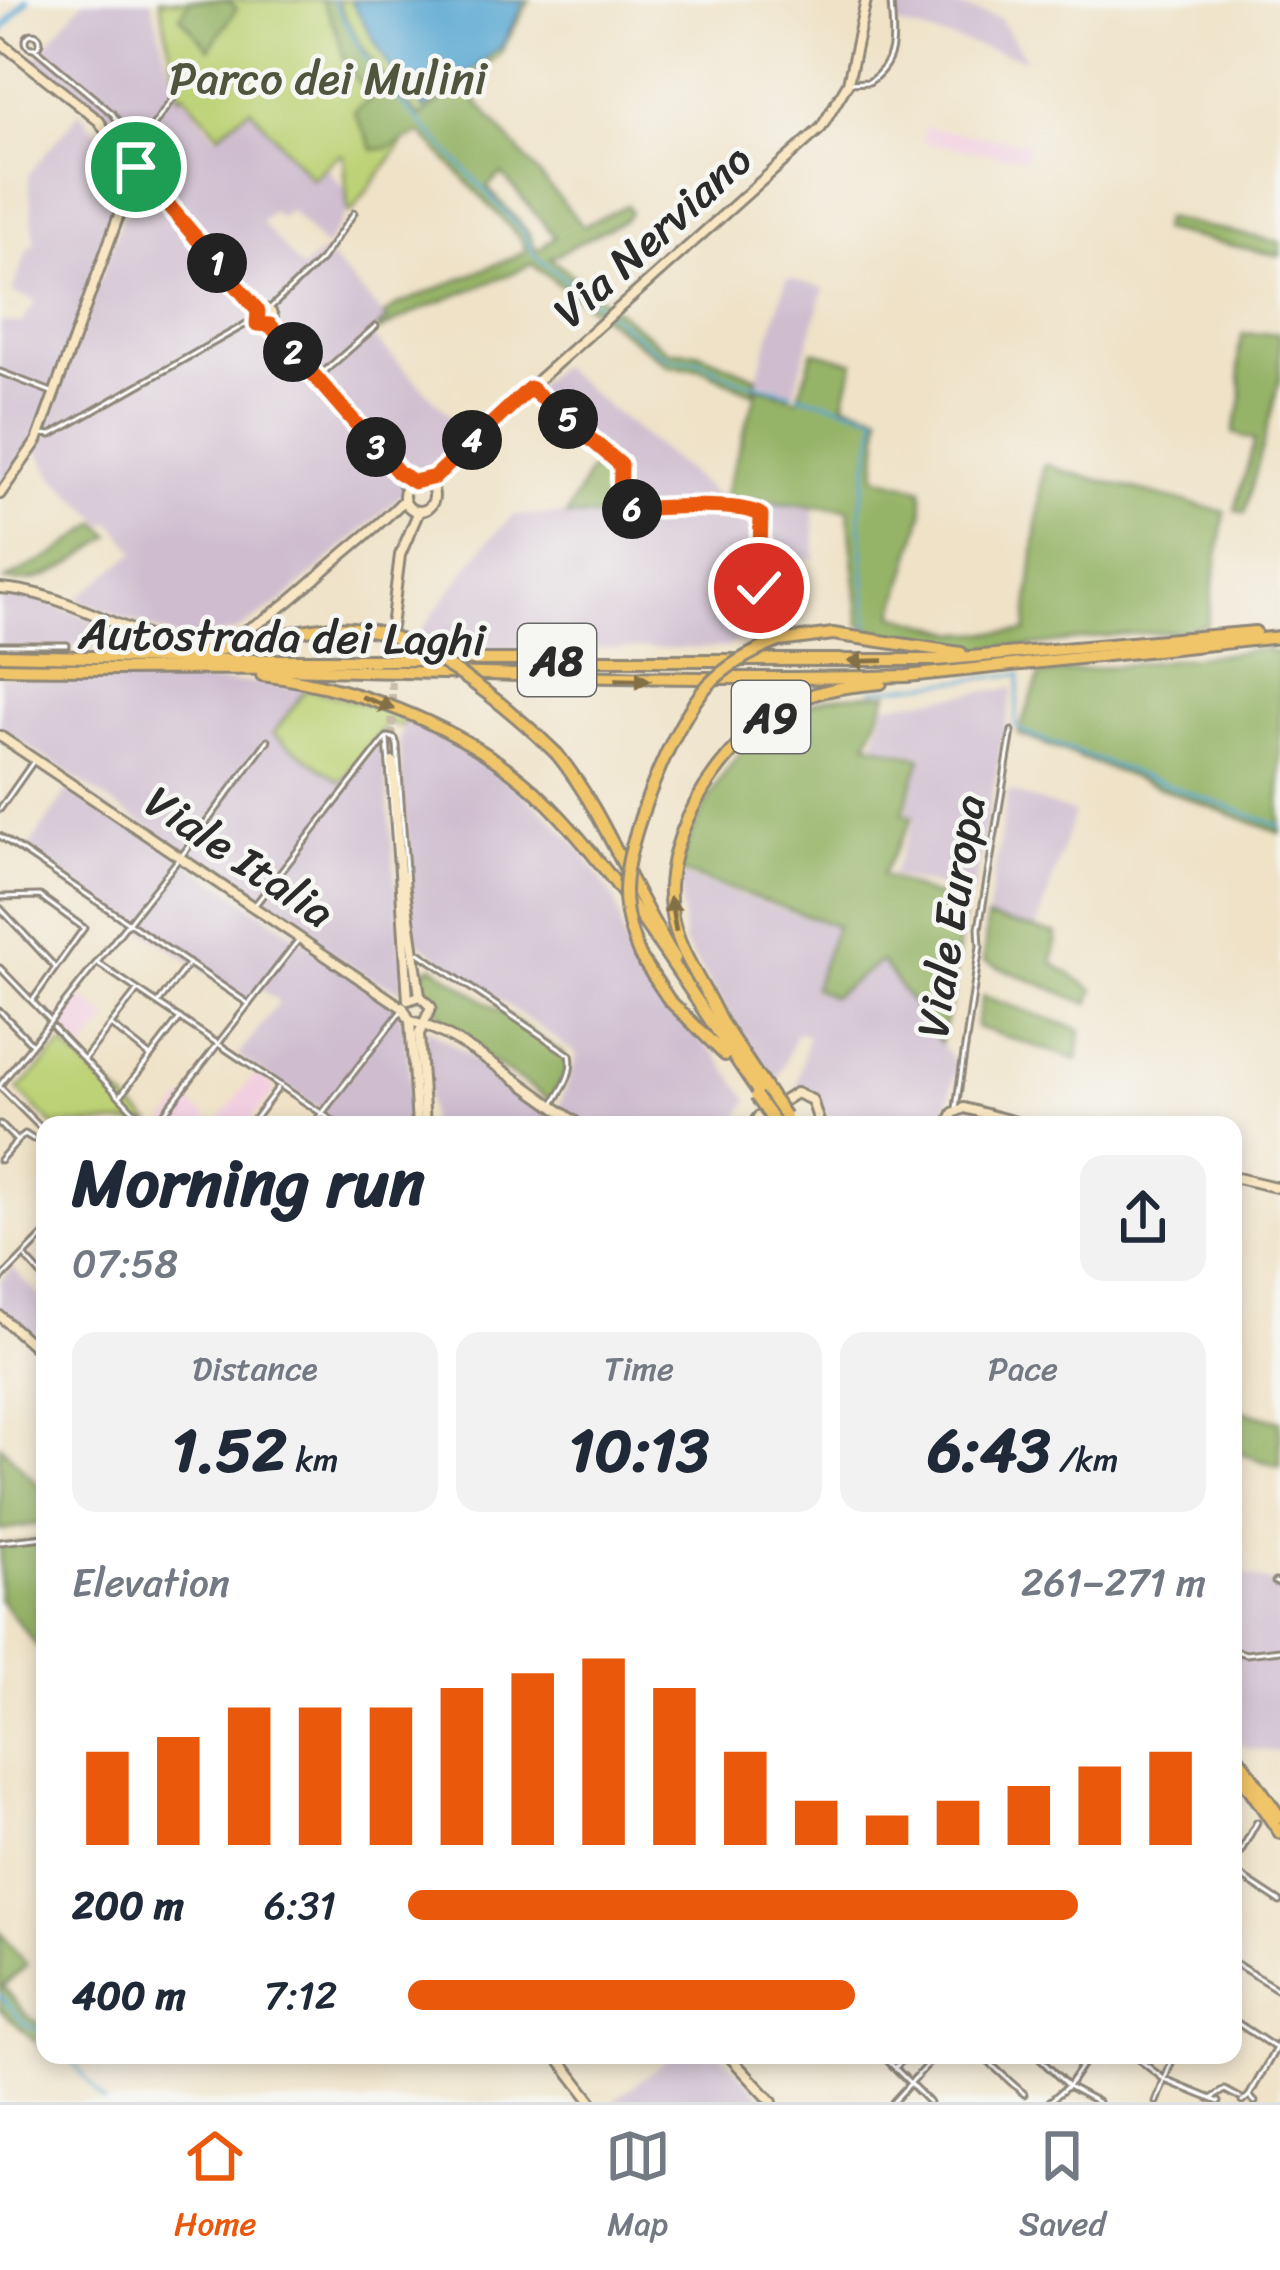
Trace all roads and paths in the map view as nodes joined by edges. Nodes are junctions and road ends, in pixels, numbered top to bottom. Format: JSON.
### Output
{"nodes":[{"id":1,"x":866,"y":0,"type":"edge"},
{"id":2,"x":891,"y":0,"type":"edge"},
{"id":3,"x":40,"y":43,"type":"junction"},
{"id":4,"x":2,"y":44,"type":"edge"},
{"id":5,"x":34,"y":48,"type":"junction"},
{"id":6,"x":42,"y":52,"type":"junction"},
{"id":7,"x":848,"y":83,"type":"junction"},
{"id":8,"x":178,"y":91,"type":"dead end"},
{"id":9,"x":114,"y":143,"type":"junction"},
{"id":10,"x":144,"y":144,"type":"junction"},
{"id":11,"x":135,"y":170,"type":"junction"},
{"id":12,"x":123,"y":181,"type":"junction"},
{"id":13,"x":147,"y":182,"type":"junction"},
{"id":14,"x":139,"y":195,"type":"junction"},
{"id":15,"x":163,"y":200,"type":"junction"},
{"id":16,"x":120,"y":212,"type":"junction"},
{"id":17,"x":354,"y":213,"type":"dead end"},
{"id":18,"x":261,"y":313,"type":"junction"},
{"id":19,"x":270,"y":325,"type":"junction"},
{"id":20,"x":376,"y":326,"type":"dead end"},
{"id":21,"x":0,"y":372,"type":"edge"},
{"id":22,"x":316,"y":378,"type":"junction"},
{"id":23,"x":530,"y":388,"type":"junction"},
{"id":24,"x":55,"y":393,"type":"junction"},
{"id":25,"x":40,"y":434,"type":"junction"},
{"id":26,"x":422,"y":483,"type":"junction"},
{"id":27,"x":0,"y":494,"type":"edge"},
{"id":28,"x":411,"y":507,"type":"junction"},
{"id":29,"x":0,"y":588,"type":"edge"},
{"id":30,"x":759,"y":588,"type":"dead end"},
{"id":31,"x":387,"y":630,"type":"junction"},
{"id":32,"x":1280,"y":633,"type":"edge"},
{"id":33,"x":0,"y":645,"type":"edge"},
{"id":34,"x":67,"y":645,"type":"dead end"},
{"id":35,"x":0,"y":655,"type":"edge"},
{"id":36,"x":1024,"y":655,"type":"junction"},
{"id":37,"x":1110,"y":655,"type":"junction"},
{"id":38,"x":89,"y":656,"type":"junction"},
{"id":39,"x":0,"y":668,"type":"edge"},
{"id":40,"x":223,"y":670,"type":"junction"},
{"id":41,"x":1012,"y":731,"type":"dead end"},
{"id":42,"x":1,"y":736,"type":"edge"},
{"id":43,"x":387,"y":737,"type":"junction"},
{"id":44,"x":268,"y":740,"type":"dead end"},
{"id":45,"x":38,"y":759,"type":"junction"},
{"id":46,"x":393,"y":760,"type":"junction"},
{"id":47,"x":0,"y":809,"type":"edge"},
{"id":48,"x":0,"y":836,"type":"edge"},
{"id":49,"x":181,"y":856,"type":"junction"},
{"id":50,"x":404,"y":890,"type":"junction"},
{"id":51,"x":0,"y":897,"type":"edge"},
{"id":52,"x":254,"y":905,"type":"junction"},
{"id":53,"x":0,"y":908,"type":"edge"},
{"id":54,"x":129,"y":924,"type":"junction"},
{"id":55,"x":301,"y":937,"type":"junction"},
{"id":56,"x":412,"y":949,"type":"junction"},
{"id":57,"x":430,"y":961,"type":"junction"},
{"id":58,"x":98,"y":963,"type":"junction"},
{"id":59,"x":189,"y":963,"type":"junction"},
{"id":60,"x":414,"y":967,"type":"junction"},
{"id":61,"x":0,"y":968,"type":"edge"},
{"id":62,"x":57,"y":968,"type":"junction"},
{"id":63,"x":138,"y":990,"type":"junction"},
{"id":64,"x":420,"y":996,"type":"junction"},
{"id":65,"x":32,"y":1000,"type":"junction"},
{"id":66,"x":158,"y":1004,"type":"junction"},
{"id":67,"x":249,"y":1004,"type":"junction"},
{"id":68,"x":407,"y":1010,"type":"junction"},
{"id":69,"x":0,"y":1011,"type":"edge"},
{"id":70,"x":180,"y":1018,"type":"junction"},
{"id":71,"x":426,"y":1019,"type":"junction"},
{"id":72,"x":394,"y":1020,"type":"junction"},
{"id":73,"x":719,"y":1020,"type":"junction"},
{"id":74,"x":51,"y":1023,"type":"junction"},
{"id":75,"x":110,"y":1025,"type":"junction"},
{"id":76,"x":58,"y":1033,"type":"junction"},
{"id":77,"x":40,"y":1036,"type":"junction"},
{"id":78,"x":218,"y":1044,"type":"junction"},
{"id":79,"x":33,"y":1045,"type":"junction"},
{"id":80,"x":150,"y":1056,"type":"junction"},
{"id":81,"x":84,"y":1059,"type":"junction"},
{"id":82,"x":0,"y":1085,"type":"edge"},
{"id":83,"x":280,"y":1087,"type":"junction"},
{"id":84,"x":761,"y":1093,"type":"junction"},
{"id":85,"x":120,"y":1096,"type":"junction"},
{"id":86,"x":551,"y":1106,"type":"junction"},
{"id":87,"x":956,"y":1109,"type":"junction"},
{"id":88,"x":322,"y":1113,"type":"junction"},
{"id":89,"x":139,"y":1116,"type":"edge"},
{"id":90,"x":162,"y":1116,"type":"edge"},
{"id":91,"x":257,"y":1116,"type":"edge"},
{"id":92,"x":320,"y":1116,"type":"edge"},
{"id":93,"x":326,"y":1116,"type":"edge"},
{"id":94,"x":420,"y":1116,"type":"edge"},
{"id":95,"x":421,"y":1116,"type":"edge"},
{"id":96,"x":566,"y":1116,"type":"edge"},
{"id":97,"x":760,"y":1116,"type":"edge"},
{"id":98,"x":777,"y":1116,"type":"edge"},
{"id":99,"x":817,"y":1116,"type":"edge"},
{"id":100,"x":952,"y":1116,"type":"edge"},
{"id":101,"x":994,"y":1116,"type":"edge"},
{"id":102,"x":36,"y":1123,"type":"edge"},
{"id":103,"x":0,"y":1124,"type":"edge"},
{"id":104,"x":33,"y":1139,"type":"dead end"},
{"id":105,"x":17,"y":1141,"type":"junction"},
{"id":106,"x":0,"y":1160,"type":"edge"},
{"id":107,"x":1242,"y":1179,"type":"edge"},
{"id":108,"x":1280,"y":1188,"type":"edge"},
{"id":109,"x":36,"y":1243,"type":"edge"},
{"id":110,"x":24,"y":1255,"type":"junction"},
{"id":111,"x":36,"y":1269,"type":"edge"},
{"id":112,"x":0,"y":1280,"type":"edge"},
{"id":113,"x":0,"y":1316,"type":"edge"},
{"id":114,"x":36,"y":1348,"type":"edge"},
{"id":115,"x":36,"y":1538,"type":"edge"},
{"id":116,"x":0,"y":1542,"type":"edge"},
{"id":117,"x":1280,"y":1650,"type":"edge"},
{"id":118,"x":1242,"y":1653,"type":"edge"},
{"id":119,"x":1242,"y":1763,"type":"edge"},
{"id":120,"x":1242,"y":1778,"type":"edge"},
{"id":121,"x":1280,"y":1817,"type":"edge"},
{"id":122,"x":1257,"y":1822,"type":"dead end"},
{"id":123,"x":1280,"y":1833,"type":"edge"},
{"id":124,"x":1242,"y":1851,"type":"edge"},
{"id":125,"x":1242,"y":1875,"type":"edge"},
{"id":126,"x":1280,"y":1902,"type":"edge"},
{"id":127,"x":1242,"y":1968,"type":"edge"},
{"id":128,"x":1280,"y":1991,"type":"edge"},
{"id":129,"x":1242,"y":2026,"type":"edge"},
{"id":130,"x":1280,"y":2042,"type":"edge"},
{"id":131,"x":1276,"y":2048,"type":"junction"},
{"id":132,"x":563,"y":2064,"type":"edge"},
{"id":133,"x":736,"y":2064,"type":"edge"},
{"id":134,"x":891,"y":2064,"type":"edge"},
{"id":135,"x":899,"y":2064,"type":"edge"},
{"id":136,"x":927,"y":2064,"type":"edge"},
{"id":137,"x":991,"y":2064,"type":"edge"},
{"id":138,"x":1045,"y":2064,"type":"edge"},
{"id":139,"x":1083,"y":2064,"type":"edge"},
{"id":140,"x":1144,"y":2064,"type":"edge"},
{"id":141,"x":1171,"y":2064,"type":"edge"},
{"id":142,"x":895,"y":2068,"type":"junction"},
{"id":143,"x":1165,"y":2080,"type":"junction"},
{"id":144,"x":910,"y":2084,"type":"junction"},
{"id":145,"x":1068,"y":2086,"type":"junction"},
{"id":146,"x":1024,"y":2094,"type":"dead end"},
{"id":147,"x":1249,"y":2096,"type":"junction"},
{"id":148,"x":1211,"y":2099,"type":"junction"},
{"id":149,"x":1241,"y":2100,"type":"edge"},
{"id":150,"x":592,"y":2102,"type":"edge"},
{"id":151,"x":772,"y":2102,"type":"edge"},
{"id":152,"x":893,"y":2102,"type":"edge"},
{"id":153,"x":929,"y":2102,"type":"edge"},
{"id":154,"x":1049,"y":2102,"type":"edge"},
{"id":155,"x":1098,"y":2102,"type":"edge"},
{"id":156,"x":1156,"y":2102,"type":"edge"},
{"id":157,"x":1219,"y":2102,"type":"edge"},
{"id":158,"x":1255,"y":2102,"type":"edge"}],
"edges":[{"from":1,"to":7,"type":"street","name":"Via Nerviano"},
{"from":2,"to":7,"type":"street"},
{"from":3,"to":5,"type":"street"},
{"from":3,"to":5,"type":"street"},
{"from":3,"to":6,"type":"street"},
{"from":4,"to":9,"type":"street"},
{"from":5,"to":6,"type":"street"},
{"from":6,"to":10,"type":"street"},
{"from":7,"to":23,"type":"street","name":"Via Nerviano"},
{"from":8,"to":10,"type":"street"},
{"from":9,"to":11,"type":"street"},
{"from":9,"to":12,"type":"street"},
{"from":10,"to":11,"type":"street"},
{"from":11,"to":12,"type":"street"},
{"from":11,"to":13,"type":"street"},
{"from":12,"to":14,"type":"street"},
{"from":12,"to":16,"type":"street"},
{"from":13,"to":14,"type":"street"},
{"from":13,"to":15,"type":"street"},
{"from":14,"to":15,"type":"street"},
{"from":14,"to":16,"type":"street"},
{"from":15,"to":18,"type":"street"},
{"from":16,"to":24,"type":"street"},
{"from":17,"to":18,"type":"street"},
{"from":18,"to":19,"type":"street"},
{"from":18,"to":19,"type":"street"},
{"from":18,"to":25,"type":"street"},
{"from":19,"to":22,"type":"street"},
{"from":20,"to":22,"type":"street"},
{"from":21,"to":24,"type":"street"},
{"from":22,"to":26,"type":"street"},
{"from":23,"to":26,"type":"street","name":"Via Nerviano"},
{"from":23,"to":30,"type":"street"},
{"from":24,"to":25,"type":"street"},
{"from":25,"to":27,"type":"street"},
{"from":26,"to":28,"type":"street"},
{"from":26,"to":28,"type":"street","name":"Via Nerviano"},
{"from":28,"to":29,"type":"street"},
{"from":28,"to":31,"type":"street"},
{"from":31,"to":38,"type":"highway","number":"A9"},
{"from":31,"to":73,"type":"highway","number":"A9","bridge":true},
{"from":32,"to":36,"type":"highway","name":"Autostrada dei Laghi","number":"A8"},
{"from":32,"to":37,"type":"highway","name":"Autostrada dei Laghi","number":"A8"},
{"from":33,"to":34,"type":"street"},
{"from":35,"to":38,"type":"highway","name":"Autostrada dei Laghi","number":"A8"},
{"from":36,"to":38,"type":"highway","name":"Autostrada dei Laghi","number":"A8","one_way":true},
{"from":36,"to":84,"type":"highway","number":"A9","bridge":true},
{"from":40,"to":37,"type":"highway","name":"Autostrada dei Laghi","number":"A8","one_way":true},
{"from":73,"to":37,"type":"highway","number":"A9","one_way":true},
{"from":39,"to":40,"type":"highway","name":"Autostrada dei Laghi","number":"A8"},
{"from":40,"to":84,"type":"highway","number":"A9","one_way":true},
{"from":41,"to":87,"type":"street","name":"Viale Europa"},
{"from":42,"to":45,"type":"street","name":"Viale Italia"},
{"from":43,"to":46,"type":"street"},
{"from":43,"to":46,"type":"street"},
{"from":43,"to":52,"type":"street"},
{"from":44,"to":49,"type":"street"},
{"from":45,"to":47,"type":"street"},
{"from":45,"to":49,"type":"street","name":"Viale Italia"},
{"from":46,"to":50,"type":"street"},
{"from":46,"to":50,"type":"street"},
{"from":46,"to":50,"type":"street"},
{"from":48,"to":54,"type":"street"},
{"from":49,"to":52,"type":"street","name":"Viale Italia"},
{"from":49,"to":54,"type":"street"},
{"from":50,"to":56,"type":"street"},
{"from":50,"to":68,"type":"street"},
{"from":51,"to":62,"type":"street"},
{"from":52,"to":55,"type":"street","name":"Viale Italia"},
{"from":53,"to":62,"type":"street"},
{"from":54,"to":58,"type":"street"},
{"from":54,"to":59,"type":"street"},
{"from":55,"to":67,"type":"street"},
{"from":55,"to":68,"type":"street","name":"Viale Italia"},
{"from":56,"to":57,"type":"street"},
{"from":56,"to":60,"type":"street"},
{"from":57,"to":60,"type":"street"},
{"from":57,"to":86,"type":"street"},
{"from":58,"to":63,"type":"street"},
{"from":58,"to":74,"type":"street"},
{"from":59,"to":66,"type":"street"},
{"from":59,"to":67,"type":"street"},
{"from":60,"to":64,"type":"street"},
{"from":61,"to":65,"type":"street"},
{"from":62,"to":65,"type":"street"},
{"from":63,"to":66,"type":"street"},
{"from":63,"to":75,"type":"street"},
{"from":64,"to":68,"type":"street"},
{"from":64,"to":71,"type":"street"},
{"from":65,"to":74,"type":"street"},
{"from":66,"to":70,"type":"street"},
{"from":67,"to":78,"type":"street"},
{"from":68,"to":71,"type":"street"},
{"from":68,"to":72,"type":"street"},
{"from":68,"to":72,"type":"street"},
{"from":68,"to":94,"type":"street"},
{"from":69,"to":79,"type":"street"},
{"from":70,"to":78,"type":"street"},
{"from":70,"to":80,"type":"street"},
{"from":71,"to":86,"type":"street"},
{"from":71,"to":95,"type":"street"},
{"from":72,"to":88,"type":"street"},
{"from":73,"to":84,"type":"highway","number":"A9"},
{"from":74,"to":76,"type":"street"},
{"from":74,"to":77,"type":"street"},
{"from":75,"to":80,"type":"street"},
{"from":75,"to":81,"type":"street"},
{"from":76,"to":77,"type":"street"},
{"from":76,"to":81,"type":"street"},
{"from":77,"to":79,"type":"street"},
{"from":78,"to":83,"type":"street"},
{"from":78,"to":90,"type":"street"},
{"from":79,"to":82,"type":"street"},
{"from":80,"to":85,"type":"street"},
{"from":81,"to":85,"type":"street"},
{"from":82,"to":102,"type":"street"},
{"from":83,"to":88,"type":"street"},
{"from":83,"to":91,"type":"street"},
{"from":84,"to":98,"type":"highway","number":"A9","bridge":true},
{"from":85,"to":89,"type":"street"},
{"from":86,"to":96,"type":"street"},
{"from":87,"to":100,"type":"street","name":"Viale Europa"},
{"from":87,"to":101,"type":"street","name":"Viale Europa"},
{"from":88,"to":92,"type":"street"},
{"from":88,"to":93,"type":"street"},
{"from":97,"to":99,"type":"street"},
{"from":103,"to":105,"type":"street"},
{"from":104,"to":105,"type":"street"},
{"from":105,"to":106,"type":"street"},
{"from":107,"to":108,"type":"street"},
{"from":109,"to":110,"type":"street"},
{"from":110,"to":111,"type":"street"},
{"from":110,"to":112,"type":"street"},
{"from":113,"to":114,"type":"street"},
{"from":115,"to":116,"type":"street"},
{"from":117,"to":118,"type":"street"},
{"from":119,"to":121,"type":"highway"},
{"from":120,"to":123,"type":"highway"},
{"from":122,"to":124,"type":"street"},
{"from":125,"to":126,"type":"street"},
{"from":127,"to":128,"type":"street"},
{"from":129,"to":131,"type":"street"},
{"from":130,"to":131,"type":"street"},
{"from":131,"to":147,"type":"street"},
{"from":132,"to":150,"type":"street"},
{"from":133,"to":151,"type":"street"},
{"from":134,"to":142,"type":"street"},
{"from":135,"to":142,"type":"street"},
{"from":136,"to":144,"type":"street"},
{"from":137,"to":146,"type":"street"},
{"from":138,"to":145,"type":"street"},
{"from":139,"to":145,"type":"street"},
{"from":140,"to":143,"type":"street"},
{"from":141,"to":143,"type":"street"},
{"from":142,"to":144,"type":"street"},
{"from":143,"to":148,"type":"street"},
{"from":143,"to":156,"type":"street"},
{"from":144,"to":152,"type":"street"},
{"from":144,"to":153,"type":"street"},
{"from":145,"to":154,"type":"street"},
{"from":145,"to":155,"type":"street"},
{"from":147,"to":149,"type":"street"},
{"from":147,"to":158,"type":"street"},
{"from":148,"to":149,"type":"street"},
{"from":148,"to":157,"type":"street"}]}
